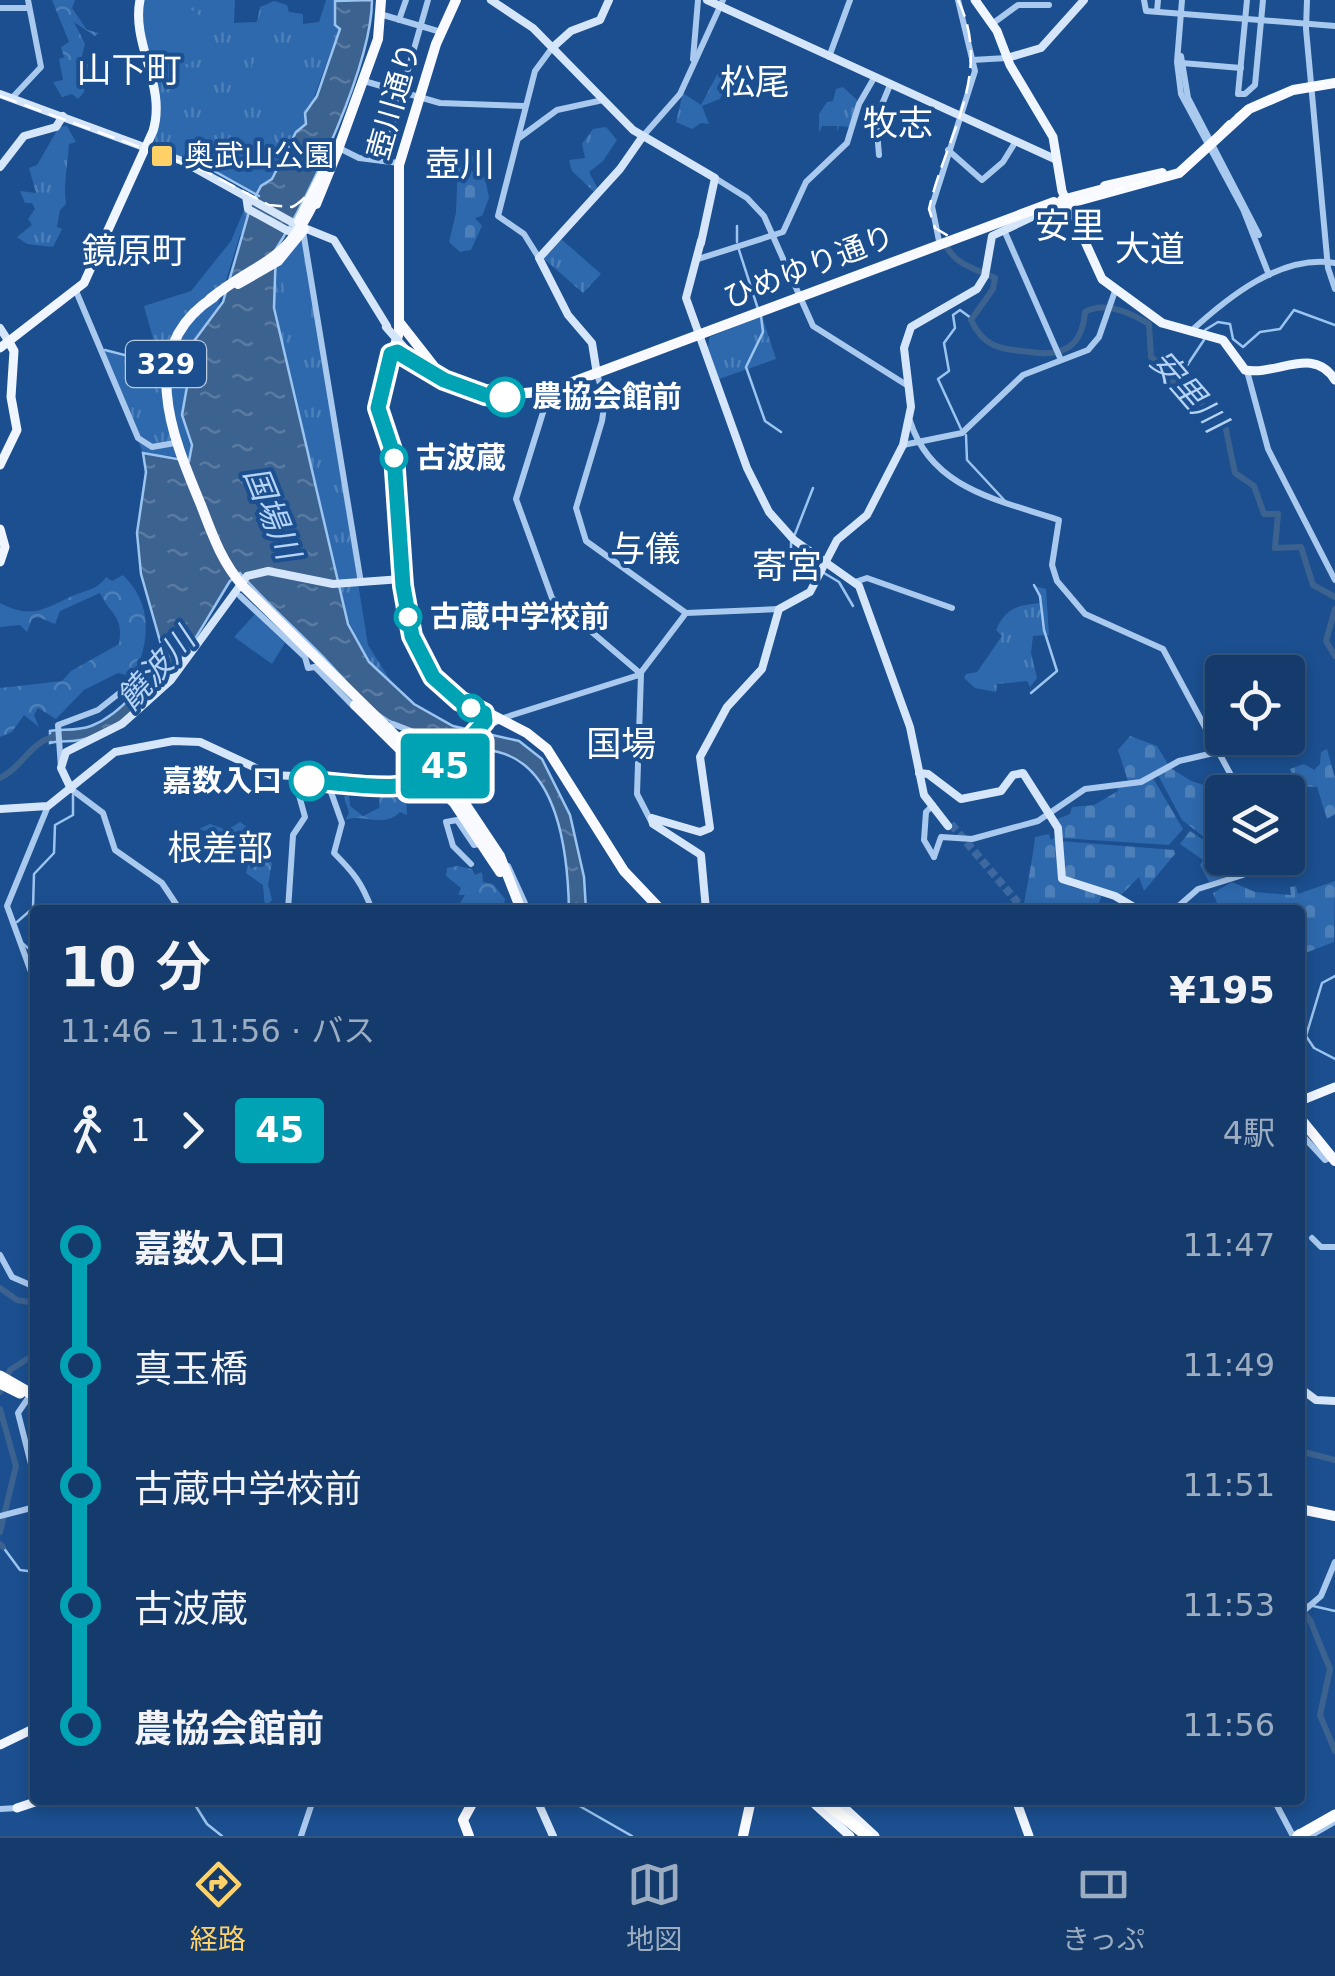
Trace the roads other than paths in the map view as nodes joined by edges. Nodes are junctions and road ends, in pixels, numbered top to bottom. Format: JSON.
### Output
{"nodes":[{"id":1,"x":139,"y":0,"type":"edge"},
{"id":2,"x":379,"y":0,"type":"edge"},
{"id":3,"x":406,"y":0,"type":"edge"},
{"id":4,"x":428,"y":0,"type":"edge"},
{"id":5,"x":456,"y":0,"type":"edge"},
{"id":6,"x":492,"y":0,"type":"edge"},
{"id":7,"x":607,"y":0,"type":"edge"},
{"id":8,"x":698,"y":0,"type":"edge"},
{"id":9,"x":706,"y":0,"type":"edge"},
{"id":10,"x":850,"y":0,"type":"edge"},
{"id":11,"x":975,"y":0,"type":"edge"},
{"id":12,"x":1082,"y":0,"type":"edge"},
{"id":13,"x":1144,"y":0,"type":"edge"},
{"id":14,"x":1158,"y":0,"type":"edge"},
{"id":15,"x":1184,"y":0,"type":"edge"},
{"id":16,"x":1248,"y":0,"type":"edge"},
{"id":17,"x":1263,"y":0,"type":"edge"},
{"id":18,"x":1307,"y":0,"type":"edge"},
{"id":19,"x":960,"y":1,"type":"edge"},
{"id":20,"x":1018,"y":2,"type":"edge"},
{"id":21,"x":722,"y":3,"type":"edge"},
{"id":22,"x":28,"y":4,"type":"edge"},
{"id":23,"x":1049,"y":5,"type":"dead end"},
{"id":24,"x":0,"y":8,"type":"edge"},
{"id":25,"x":1157,"y":11,"type":"junction"},
{"id":26,"x":379,"y":14,"type":"junction"},
{"id":27,"x":1183,"y":14,"type":"junction"},
{"id":28,"x":538,"y":19,"type":"dead end"},
{"id":29,"x":399,"y":20,"type":"junction"},
{"id":30,"x":1246,"y":20,"type":"junction"},
{"id":31,"x":1261,"y":21,"type":"junction"},
{"id":32,"x":992,"y":24,"type":"junction"},
{"id":33,"x":419,"y":25,"type":"junction"},
{"id":34,"x":1306,"y":25,"type":"junction"},
{"id":35,"x":1335,"y":26,"type":"edge"},
{"id":36,"x":531,"y":27,"type":"junction"},
{"id":37,"x":441,"y":32,"type":"junction"},
{"id":38,"x":552,"y":48,"type":"junction"},
{"id":39,"x":698,"y":49,"type":"junction"},
{"id":40,"x":829,"y":56,"type":"junction"},
{"id":41,"x":1007,"y":57,"type":"junction"},
{"id":42,"x":978,"y":59,"type":"junction"},
{"id":43,"x":1182,"y":63,"type":"junction"},
{"id":44,"x":1241,"y":68,"type":"junction"},
{"id":45,"x":874,"y":78,"type":"junction"},
{"id":46,"x":362,"y":80,"type":"junction"},
{"id":47,"x":1335,"y":81,"type":"edge"},
{"id":48,"x":1311,"y":84,"type":"junction"},
{"id":49,"x":890,"y":85,"type":"junction"},
{"id":50,"x":401,"y":92,"type":"junction"},
{"id":51,"x":0,"y":96,"type":"edge"},
{"id":52,"x":420,"y":97,"type":"junction"},
{"id":53,"x":12,"y":98,"type":"junction"},
{"id":54,"x":602,"y":100,"type":"junction"},
{"id":55,"x":526,"y":106,"type":"junction"},
{"id":56,"x":62,"y":118,"type":"junction"},
{"id":57,"x":964,"y":118,"type":"junction"},
{"id":58,"x":643,"y":136,"type":"junction"},
{"id":59,"x":517,"y":139,"type":"junction"},
{"id":60,"x":1016,"y":141,"type":"junction"},
{"id":61,"x":1209,"y":147,"type":"junction"},
{"id":62,"x":145,"y":149,"type":"junction"},
{"id":63,"x":337,"y":149,"type":"junction"},
{"id":64,"x":949,"y":150,"type":"junction"},
{"id":65,"x":879,"y":155,"type":"dead end"},
{"id":66,"x":1057,"y":160,"type":"junction"},
{"id":67,"x":382,"y":161,"type":"junction"},
{"id":68,"x":399,"y":163,"type":"junction"},
{"id":69,"x":0,"y":167,"type":"edge"},
{"id":70,"x":1177,"y":169,"type":"junction"},
{"id":71,"x":1160,"y":177,"type":"junction"},
{"id":72,"x":715,"y":178,"type":"junction"},
{"id":73,"x":1066,"y":200,"type":"junction"},
{"id":74,"x":1335,"y":205,"type":"edge"},
{"id":75,"x":1324,"y":206,"type":"junction"},
{"id":76,"x":1045,"y":207,"type":"junction"},
{"id":77,"x":1002,"y":224,"type":"junction"},
{"id":78,"x":296,"y":228,"type":"junction"},
{"id":79,"x":775,"y":237,"type":"junction"},
{"id":80,"x":942,"y":243,"type":"junction"},
{"id":81,"x":539,"y":258,"type":"junction"},
{"id":82,"x":695,"y":260,"type":"junction"},
{"id":83,"x":1331,"y":263,"type":"edge"},
{"id":84,"x":356,"y":273,"type":"junction"},
{"id":85,"x":1271,"y":274,"type":"junction"},
{"id":86,"x":1335,"y":289,"type":"edge"},
{"id":87,"x":76,"y":291,"type":"junction"},
{"id":88,"x":1115,"y":291,"type":"junction"},
{"id":89,"x":210,"y":298,"type":"junction"},
{"id":90,"x":799,"y":298,"type":"junction"},
{"id":91,"x":1219,"y":311,"type":"junction"},
{"id":92,"x":29,"y":325,"type":"junction"},
{"id":93,"x":392,"y":325,"type":"junction"},
{"id":94,"x":0,"y":328,"type":"edge"},
{"id":95,"x":1190,"y":333,"type":"junction"},
{"id":96,"x":1206,"y":335,"type":"junction"},
{"id":97,"x":700,"y":336,"type":"junction"},
{"id":98,"x":4,"y":345,"type":"edge"},
{"id":99,"x":397,"y":348,"type":"junction"},
{"id":100,"x":1058,"y":355,"type":"junction"},
{"id":101,"x":14,"y":358,"type":"junction"},
{"id":102,"x":424,"y":363,"type":"junction"},
{"id":103,"x":597,"y":374,"type":"junction"},
{"id":104,"x":1248,"y":374,"type":"junction"},
{"id":105,"x":445,"y":379,"type":"junction"},
{"id":106,"x":1335,"y":380,"type":"edge"},
{"id":107,"x":905,"y":384,"type":"junction"},
{"id":108,"x":550,"y":390,"type":"junction"},
{"id":109,"x":910,"y":422,"type":"junction"},
{"id":110,"x":919,"y":442,"type":"junction"},
{"id":111,"x":904,"y":445,"type":"junction"},
{"id":112,"x":175,"y":448,"type":"junction"},
{"id":113,"x":0,"y":464,"type":"edge"},
{"id":114,"x":932,"y":465,"type":"junction"},
{"id":115,"x":940,"y":476,"type":"dead end"},
{"id":116,"x":0,"y":529,"type":"edge"},
{"id":117,"x":0,"y":562,"type":"edge"},
{"id":118,"x":825,"y":562,"type":"junction"},
{"id":119,"x":402,"y":579,"type":"junction"},
{"id":120,"x":1335,"y":580,"type":"edge"},
{"id":121,"x":857,"y":581,"type":"junction"},
{"id":122,"x":238,"y":583,"type":"junction"},
{"id":123,"x":361,"y":583,"type":"junction"},
{"id":124,"x":952,"y":608,"type":"dead end"},
{"id":125,"x":780,"y":610,"type":"junction"},
{"id":126,"x":686,"y":612,"type":"junction"},
{"id":127,"x":318,"y":664,"type":"junction"},
{"id":128,"x":641,"y":674,"type":"junction"},
{"id":129,"x":132,"y":683,"type":"dead end"},
{"id":130,"x":484,"y":713,"type":"junction"},
{"id":131,"x":514,"y":714,"type":"junction"},
{"id":132,"x":498,"y":720,"type":"junction"},
{"id":133,"x":389,"y":727,"type":"junction"},
{"id":134,"x":515,"y":728,"type":"junction"},
{"id":135,"x":1205,"y":728,"type":"edge"},
{"id":136,"x":481,"y":730,"type":"junction"},
{"id":137,"x":57,"y":743,"type":"junction"},
{"id":138,"x":71,"y":748,"type":"junction"},
{"id":139,"x":462,"y":755,"type":"junction"},
{"id":140,"x":1205,"y":755,"type":"edge"},
{"id":141,"x":61,"y":768,"type":"junction"},
{"id":142,"x":921,"y":773,"type":"junction"},
{"id":143,"x":436,"y":776,"type":"junction"},
{"id":144,"x":295,"y":779,"type":"junction"},
{"id":145,"x":326,"y":780,"type":"junction"},
{"id":146,"x":74,"y":786,"type":"junction"},
{"id":147,"x":48,"y":806,"type":"junction"},
{"id":148,"x":932,"y":806,"type":"junction"},
{"id":149,"x":463,"y":808,"type":"junction"},
{"id":150,"x":641,"y":808,"type":"joint"},
{"id":151,"x":0,"y":809,"type":"edge"},
{"id":152,"x":1048,"y":816,"type":"junction"},
{"id":153,"x":651,"y":819,"type":"junction"},
{"id":154,"x":950,"y":825,"type":"tunnel mouth"},
{"id":155,"x":483,"y":843,"type":"junction"},
{"id":156,"x":471,"y":864,"type":"dead end"},
{"id":157,"x":1241,"y":875,"type":"edge"},
{"id":158,"x":177,"y":905,"type":"edge"},
{"id":159,"x":288,"y":905,"type":"edge"},
{"id":160,"x":369,"y":905,"type":"edge"},
{"id":161,"x":519,"y":905,"type":"edge"},
{"id":162,"x":520,"y":905,"type":"edge"},
{"id":163,"x":520,"y":905,"type":"edge"},
{"id":164,"x":656,"y":905,"type":"edge"},
{"id":165,"x":705,"y":905,"type":"edge"},
{"id":166,"x":1130,"y":905,"type":"edge"},
{"id":167,"x":1180,"y":905,"type":"edge"},
{"id":168,"x":30,"y":969,"type":"edge"},
{"id":169,"x":1335,"y":1086,"type":"edge"},
{"id":170,"x":1305,"y":1097,"type":"edge"},
{"id":171,"x":1305,"y":1126,"type":"edge"},
{"id":172,"x":1305,"y":1138,"type":"edge"},
{"id":173,"x":1332,"y":1160,"type":"edge"},
{"id":174,"x":1312,"y":1238,"type":"dead end"},
{"id":175,"x":1335,"y":1247,"type":"edge"},
{"id":176,"x":0,"y":1255,"type":"edge"},
{"id":177,"x":30,"y":1285,"type":"edge"},
{"id":178,"x":0,"y":1380,"type":"edge"},
{"id":179,"x":30,"y":1394,"type":"edge"},
{"id":180,"x":1305,"y":1394,"type":"edge"},
{"id":181,"x":30,"y":1399,"type":"edge"},
{"id":182,"x":1335,"y":1402,"type":"edge"},
{"id":183,"x":30,"y":1461,"type":"edge"},
{"id":184,"x":30,"y":1509,"type":"edge"},
{"id":185,"x":1305,"y":1511,"type":"edge"},
{"id":186,"x":4,"y":1516,"type":"edge"},
{"id":187,"x":1335,"y":1516,"type":"edge"},
{"id":188,"x":1335,"y":1562,"type":"edge"},
{"id":189,"x":1307,"y":1610,"type":"edge"},
{"id":190,"x":30,"y":1732,"type":"edge"},
{"id":191,"x":0,"y":1747,"type":"edge"},
{"id":192,"x":30,"y":1804,"type":"edge"},
{"id":193,"x":312,"y":1805,"type":"edge"},
{"id":194,"x":471,"y":1805,"type":"edge"},
{"id":195,"x":539,"y":1805,"type":"edge"},
{"id":196,"x":752,"y":1805,"type":"edge"},
{"id":197,"x":822,"y":1805,"type":"edge"},
{"id":198,"x":840,"y":1805,"type":"edge"},
{"id":199,"x":1018,"y":1805,"type":"edge"},
{"id":200,"x":1278,"y":1805,"type":"edge"},
{"id":201,"x":17,"y":1808,"type":"joint"},
{"id":202,"x":0,"y":1809,"type":"edge"},
{"id":203,"x":1335,"y":1817,"type":"edge"},
{"id":204,"x":302,"y":1836,"type":"edge"},
{"id":205,"x":469,"y":1836,"type":"edge"},
{"id":206,"x":553,"y":1836,"type":"edge"},
{"id":207,"x":745,"y":1836,"type":"edge"},
{"id":208,"x":863,"y":1836,"type":"edge"},
{"id":209,"x":1028,"y":1836,"type":"edge"},
{"id":210,"x":1302,"y":1836,"type":"edge"}],
"edges":[{"from":1,"to":62,"type":"main road"},
{"from":2,"to":26,"type":"highway","number":"329"},
{"from":3,"to":29,"type":"street"},
{"from":4,"to":33,"type":"street"},
{"from":5,"to":37,"type":"highway","name":"壺川通り"},
{"from":6,"to":36,"type":"main road"},
{"from":7,"to":38,"type":"main road"},
{"from":8,"to":39,"type":"street"},
{"from":9,"to":21,"type":"main road"},
{"from":10,"to":40,"type":"street"},
{"from":11,"to":32,"type":"main road"},
{"from":12,"to":41,"type":"main road"},
{"from":13,"to":25,"type":"street"},
{"from":14,"to":25,"type":"street"},
{"from":15,"to":27,"type":"street"},
{"from":16,"to":30,"type":"street"},
{"from":17,"to":31,"type":"street"},
{"from":18,"to":34,"type":"street"},
{"from":19,"to":42,"type":"street"},
{"from":20,"to":23,"type":"street"},
{"from":20,"to":32,"type":"street"},
{"from":21,"to":39,"type":"street"},
{"from":21,"to":40,"type":"main road"},
{"from":22,"to":24,"type":"street"},
{"from":22,"to":53,"type":"street"},
{"from":25,"to":27,"type":"street"},
{"from":26,"to":29,"type":"street"},
{"from":26,"to":46,"type":"highway","number":"329"},
{"from":27,"to":30,"type":"street"},
{"from":27,"to":43,"type":"street"},
{"from":27,"to":61,"type":"street"},
{"from":28,"to":36,"type":"street"},
{"from":29,"to":33,"type":"street"},
{"from":30,"to":31,"type":"street"},
{"from":30,"to":44,"type":"street"},
{"from":31,"to":34,"type":"street"},
{"from":31,"to":44,"type":"street"},
{"from":32,"to":41,"type":"main road"},
{"from":33,"to":37,"type":"street"},
{"from":33,"to":50,"type":"street"},
{"from":34,"to":35,"type":"street"},
{"from":34,"to":48,"type":"street"},
{"from":36,"to":38,"type":"main road"},
{"from":37,"to":52,"type":"highway","name":"壺川通り"},
{"from":38,"to":54,"type":"main road"},
{"from":38,"to":55,"type":"street"},
{"from":39,"to":58,"type":"street"},
{"from":40,"to":45,"type":"main road"},
{"from":41,"to":42,"type":"street"},
{"from":41,"to":66,"type":"main road"},
{"from":42,"to":57,"type":"street"},
{"from":43,"to":44,"type":"street"},
{"from":43,"to":61,"type":"street"},
{"from":45,"to":49,"type":"main road"},
{"from":45,"to":79,"type":"street"},
{"from":46,"to":50,"type":"street"},
{"from":46,"to":63,"type":"highway","number":"329"},
{"from":47,"to":48,"type":"highway"},
{"from":48,"to":61,"type":"highway"},
{"from":48,"to":75,"type":"street"},
{"from":49,"to":57,"type":"main road"},
{"from":49,"to":65,"type":"street"},
{"from":50,"to":52,"type":"street"},
{"from":50,"to":67,"type":"street"},
{"from":51,"to":53,"type":"main road"},
{"from":51,"to":56,"type":"main road"},
{"from":52,"to":55,"type":"street"},
{"from":52,"to":68,"type":"highway","name":"壺川通り"},
{"from":53,"to":56,"type":"main road"},
{"from":54,"to":58,"type":"main road"},
{"from":54,"to":59,"type":"street"},
{"from":55,"to":59,"type":"street"},
{"from":56,"to":62,"type":"main road"},
{"from":56,"to":69,"type":"main road"},
{"from":57,"to":60,"type":"main road"},
{"from":57,"to":64,"type":"street"},
{"from":58,"to":72,"type":"main road"},
{"from":58,"to":81,"type":"main road"},
{"from":59,"to":81,"type":"street"},
{"from":60,"to":64,"type":"street"},
{"from":60,"to":66,"type":"main road"},
{"from":61,"to":70,"type":"highway"},
{"from":61,"to":71,"type":"highway"},
{"from":61,"to":85,"type":"street"},
{"from":61,"to":85,"type":"street"},
{"from":62,"to":78,"type":"main road"},
{"from":62,"to":87,"type":"main road"},
{"from":63,"to":67,"type":"street"},
{"from":63,"to":78,"type":"highway"},
{"from":63,"to":89,"type":"highway","number":"329","bridge":true},
{"from":64,"to":80,"type":"street"},
{"from":66,"to":73,"type":"main road"},
{"from":67,"to":68,"type":"street"},
{"from":68,"to":93,"type":"highway","name":"壺川通り"},
{"from":70,"to":71,"type":"highway"},
{"from":70,"to":73,"type":"highway"},
{"from":71,"to":73,"type":"highway"},
{"from":71,"to":76,"type":"highway","bridge":true},
{"from":72,"to":79,"type":"street"},
{"from":72,"to":82,"type":"main road"},
{"from":73,"to":76,"type":"highway"},
{"from":73,"to":77,"type":"highway"},
{"from":73,"to":88,"type":"main road"},
{"from":74,"to":75,"type":"street"},
{"from":75,"to":83,"type":"street"},
{"from":76,"to":77,"type":"highway"},
{"from":77,"to":80,"type":"highway","name":"ひめゆり通り"},
{"from":77,"to":100,"type":"street"},
{"from":77,"to":107,"type":"main road"},
{"from":78,"to":84,"type":"main road"},
{"from":78,"to":89,"type":"highway","bridge":true},
{"from":78,"to":123,"type":"street"},
{"from":79,"to":82,"type":"street"},
{"from":79,"to":90,"type":"street"},
{"from":80,"to":90,"type":"highway","name":"ひめゆり通り"},
{"from":81,"to":103,"type":"main road"},
{"from":82,"to":97,"type":"main road"},
{"from":83,"to":85,"type":"street"},
{"from":83,"to":86,"type":"street"},
{"from":84,"to":93,"type":"main road"},
{"from":84,"to":99,"type":"main road"},
{"from":85,"to":91,"type":"street"},
{"from":87,"to":92,"type":"main road"},
{"from":87,"to":112,"type":"street"},
{"from":88,"to":95,"type":"main road"},
{"from":88,"to":100,"type":"street"},
{"from":89,"to":112,"type":"highway","number":"329"},
{"from":90,"to":97,"type":"highway","name":"ひめゆり通り"},
{"from":90,"to":107,"type":"street"},
{"from":91,"to":95,"type":"street"},
{"from":91,"to":96,"type":"street"},
{"from":92,"to":98,"type":"main road"},
{"from":92,"to":101,"type":"main road"},
{"from":93,"to":99,"type":"highway","name":"壺川通り"},
{"from":93,"to":102,"type":"highway"},
{"from":94,"to":98,"type":"main road"},
{"from":95,"to":96,"type":"main road"},
{"from":96,"to":104,"type":"main road"},
{"from":97,"to":103,"type":"highway","name":"ひめゆり通り"},
{"from":97,"to":118,"type":"main road"},
{"from":98,"to":101,"type":"main road"},
{"from":99,"to":102,"type":"highway"},
{"from":99,"to":105,"type":"highway"},
{"from":99,"to":119,"type":"highway","name":"壺川通り"},
{"from":100,"to":110,"type":"street"},
{"from":101,"to":113,"type":"main road"},
{"from":102,"to":105,"type":"highway"},
{"from":103,"to":108,"type":"highway","name":"ひめゆり通り"},
{"from":103,"to":126,"type":"street"},
{"from":104,"to":106,"type":"main road"},
{"from":104,"to":120,"type":"street"},
{"from":105,"to":108,"type":"highway","name":"ひめゆり通り"},
{"from":107,"to":109,"type":"main road"},
{"from":108,"to":128,"type":"street"},
{"from":109,"to":110,"type":"street"},
{"from":109,"to":111,"type":"main road"},
{"from":110,"to":111,"type":"street"},
{"from":110,"to":114,"type":"street"},
{"from":111,"to":118,"type":"main road"},
{"from":112,"to":122,"type":"highway","number":"329"},
{"from":114,"to":115,"type":"street"},
{"from":114,"to":135,"type":"street"},
{"from":116,"to":117,"type":"main road"},
{"from":118,"to":121,"type":"main road"},
{"from":118,"to":125,"type":"main road"},
{"from":119,"to":123,"type":"main road"},
{"from":119,"to":130,"type":"highway","name":"壺川通り"},
{"from":121,"to":124,"type":"street"},
{"from":121,"to":142,"type":"main road"},
{"from":122,"to":123,"type":"main road"},
{"from":122,"to":127,"type":"highway","number":"329"},
{"from":122,"to":138,"type":"main road"},
{"from":125,"to":126,"type":"street"},
{"from":125,"to":153,"type":"main road"},
{"from":126,"to":128,"type":"street"},
{"from":127,"to":133,"type":"highway","number":"329"},
{"from":127,"to":143,"type":"highway","number":"329"},
{"from":128,"to":131,"type":"street"},
{"from":128,"to":150,"type":"street"},
{"from":129,"to":137,"type":"street"},
{"from":130,"to":132,"type":"highway","name":"壺川通り"},
{"from":130,"to":136,"type":"highway"},
{"from":131,"to":132,"type":"street"},
{"from":131,"to":134,"type":"highway"},
{"from":132,"to":134,"type":"highway","name":"壺川通り"},
{"from":132,"to":136,"type":"main road"},
{"from":133,"to":139,"type":"street"},
{"from":133,"to":143,"type":"highway","number":"329"},
{"from":134,"to":164,"type":"highway","name":"壺川通り"},
{"from":136,"to":139,"type":"main road"},
{"from":137,"to":138,"type":"main road"},
{"from":137,"to":141,"type":"street"},
{"from":138,"to":141,"type":"main road"},
{"from":139,"to":143,"type":"main road"},
{"from":140,"to":152,"type":"street"},
{"from":141,"to":146,"type":"main road"},
{"from":142,"to":148,"type":"main road"},
{"from":142,"to":152,"type":"main road"},
{"from":143,"to":145,"type":"main road"},
{"from":143,"to":149,"type":"highway","number":"329"},
{"from":143,"to":162,"type":"street"},
{"from":144,"to":145,"type":"main road"},
{"from":144,"to":146,"type":"main road"},
{"from":144,"to":159,"type":"street"},
{"from":145,"to":160,"type":"street"},
{"from":146,"to":147,"type":"main road"},
{"from":146,"to":158,"type":"street"},
{"from":147,"to":151,"type":"main road"},
{"from":147,"to":168,"type":"street"},
{"from":148,"to":152,"type":"street"},
{"from":148,"to":154,"type":"main road"},
{"from":149,"to":155,"type":"highway","number":"329"},
{"from":149,"to":163,"type":"highway","number":"329"},
{"from":150,"to":153,"type":"main road"},
{"from":152,"to":166,"type":"main road"},
{"from":153,"to":165,"type":"main road"},
{"from":155,"to":156,"type":"street"},
{"from":155,"to":161,"type":"highway","number":"329"},
{"from":157,"to":167,"type":"street"},
{"from":169,"to":170,"type":"main road"},
{"from":171,"to":173,"type":"highway"},
{"from":172,"to":173,"type":"street"},
{"from":174,"to":175,"type":"street"},
{"from":176,"to":177,"type":"street"},
{"from":178,"to":179,"type":"highway","bridge":true},
{"from":180,"to":182,"type":"main road"},
{"from":181,"to":183,"type":"street"},
{"from":184,"to":186,"type":"street"},
{"from":185,"to":187,"type":"highway"},
{"from":188,"to":189,"type":"street"},
{"from":190,"to":191,"type":"main road"},
{"from":192,"to":201,"type":"main road"},
{"from":193,"to":204,"type":"street"},
{"from":194,"to":205,"type":"highway"},
{"from":195,"to":206,"type":"main road"},
{"from":196,"to":207,"type":"highway"},
{"from":197,"to":208,"type":"highway"},
{"from":198,"to":208,"type":"main road"},
{"from":199,"to":209,"type":"main road"},
{"from":200,"to":210,"type":"street"},
{"from":201,"to":202,"type":"street"},
{"from":203,"to":210,"type":"highway"}]}
